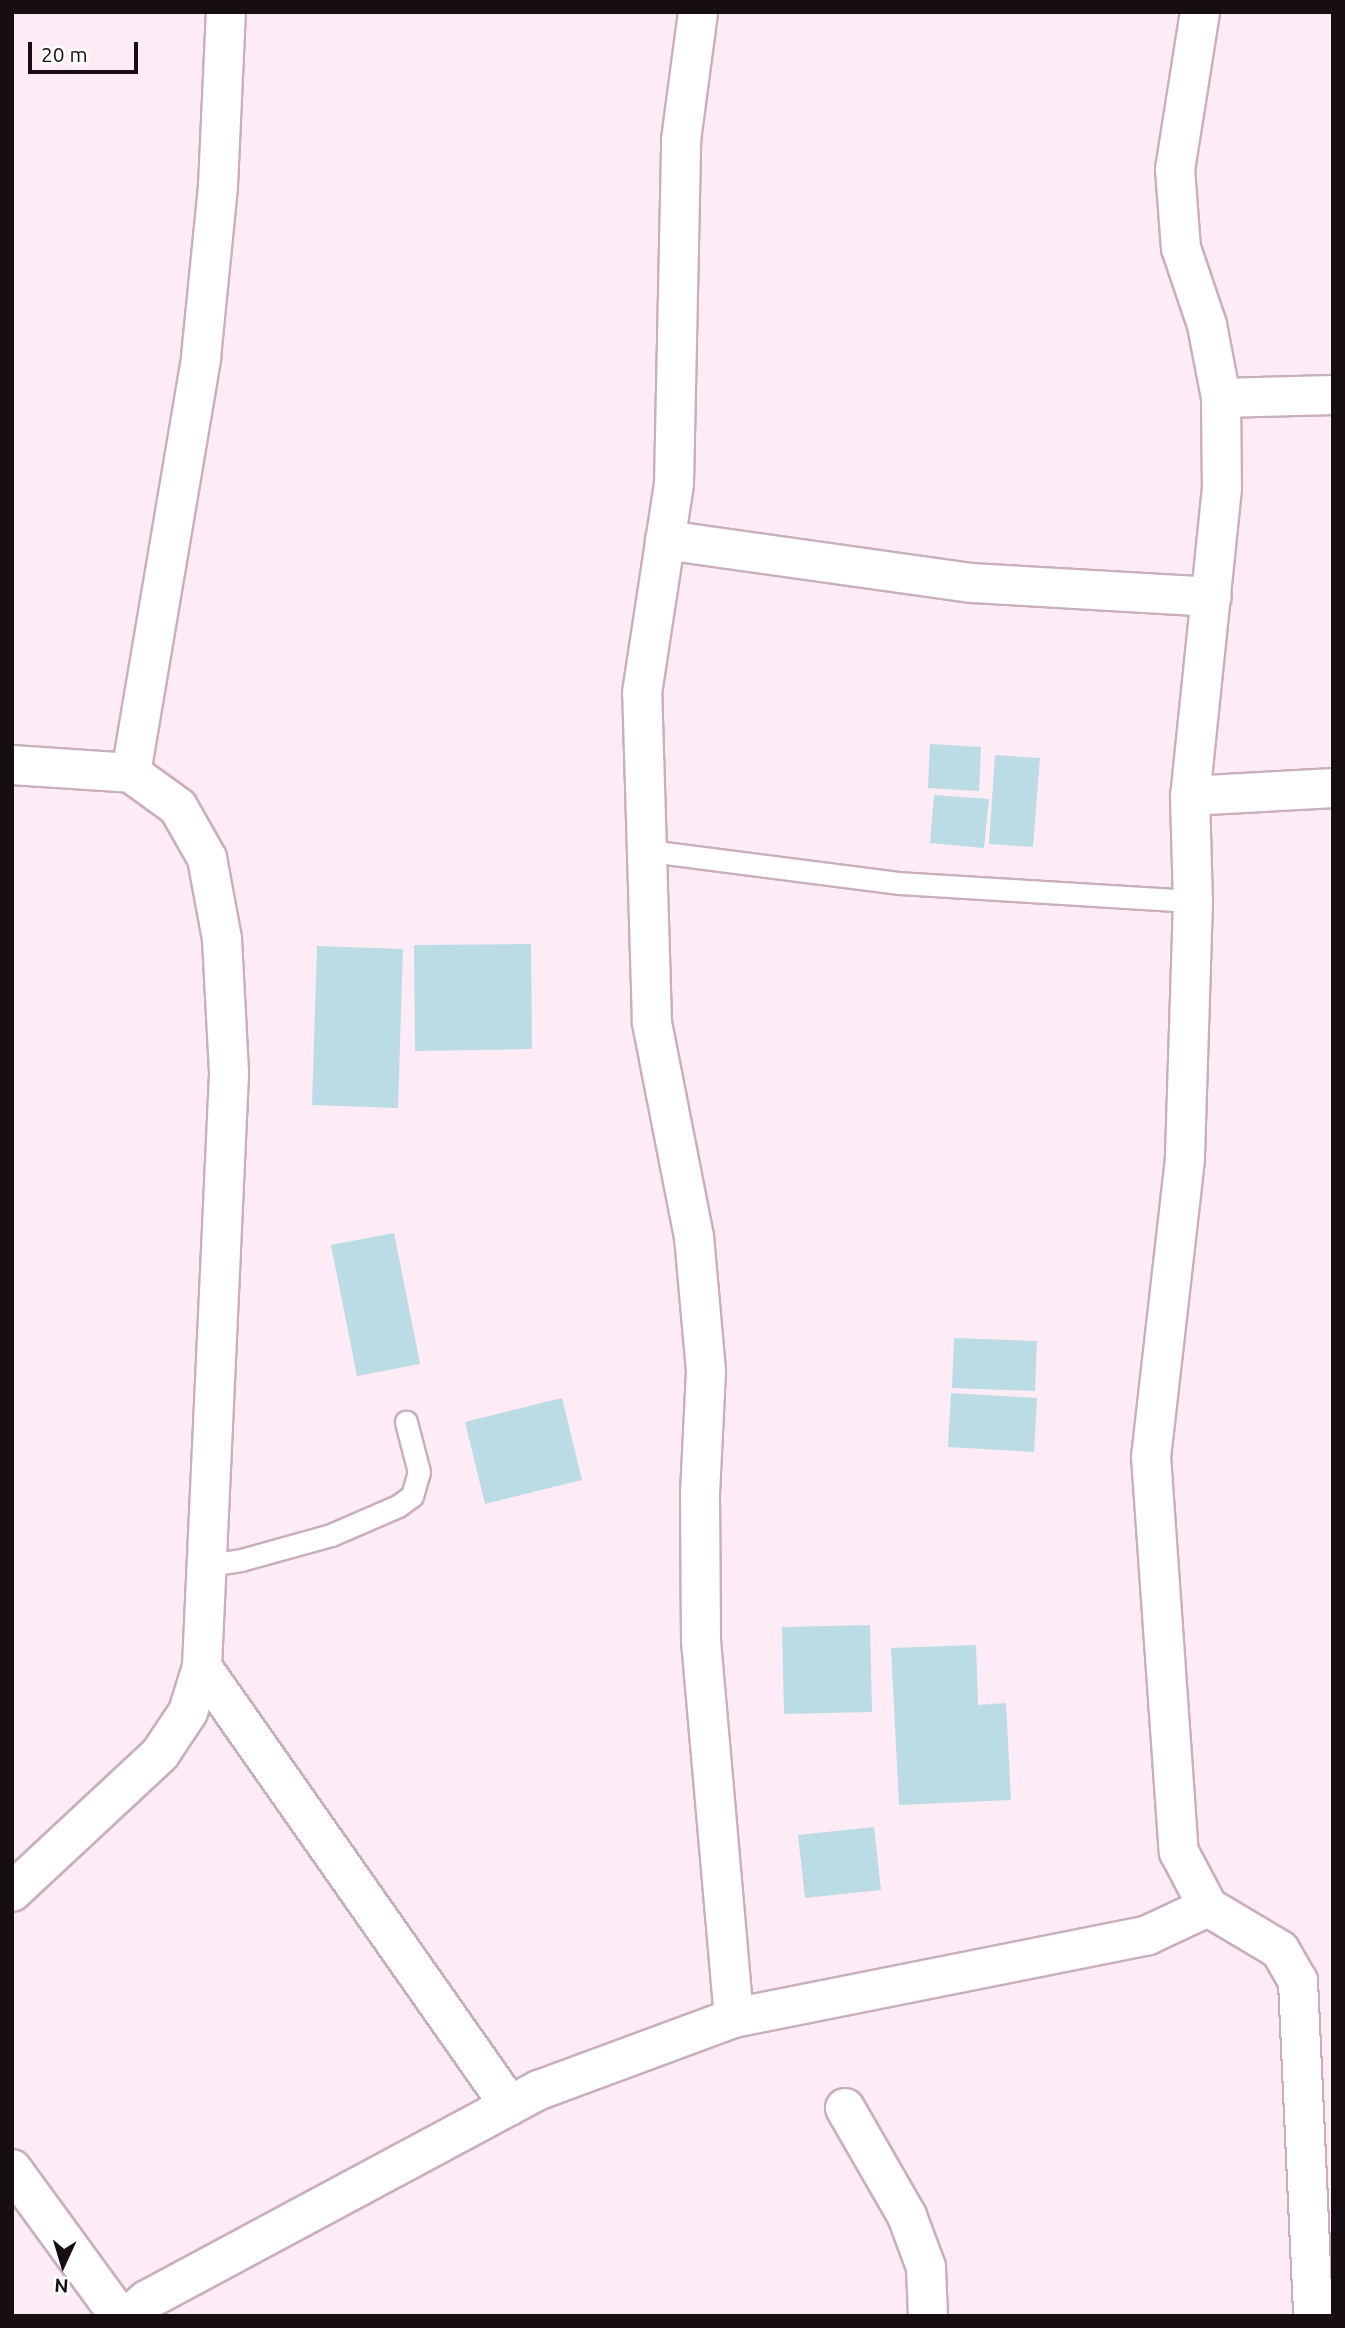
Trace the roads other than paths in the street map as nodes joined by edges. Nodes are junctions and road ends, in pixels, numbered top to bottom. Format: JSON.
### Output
{"nodes":[{"id":1,"x":226,"y":12,"type":"edge"},
{"id":2,"x":698,"y":12,"type":"edge"},
{"id":3,"x":1200,"y":12,"type":"edge"},
{"id":4,"x":1333,"y":395,"type":"edge"},
{"id":5,"x":1221,"y":398,"type":"junction"},
{"id":6,"x":666,"y":540,"type":"junction"},
{"id":7,"x":1212,"y":597,"type":"junction"},
{"id":8,"x":12,"y":765,"type":"edge"},
{"id":9,"x":131,"y":774,"type":"junction"},
{"id":10,"x":1333,"y":788,"type":"edge"},
{"id":11,"x":1190,"y":796,"type":"junction"},
{"id":12,"x":649,"y":851,"type":"junction"},
{"id":13,"x":1193,"y":901,"type":"junction"},
{"id":14,"x":406,"y":1422,"type":"dead end"},
{"id":15,"x":204,"y":1566,"type":"junction"},
{"id":16,"x":202,"y":1667,"type":"junction"},
{"id":17,"x":12,"y":1892,"type":"edge"},
{"id":18,"x":1208,"y":1907,"type":"junction"},
{"id":19,"x":734,"y":2018,"type":"junction"},
{"id":20,"x":510,"y":2106,"type":"junction"},
{"id":21,"x":845,"y":2108,"type":"dead end"},
{"id":22,"x":12,"y":2169,"type":"edge"},
{"id":23,"x":119,"y":2316,"type":"edge"},
{"id":24,"x":129,"y":2316,"type":"edge"},
{"id":25,"x":928,"y":2316,"type":"edge"},
{"id":26,"x":1313,"y":2316,"type":"edge"}],
"edges":[{"from":1,"to":9,"type":"street"},
{"from":2,"to":6,"type":"street"},
{"from":3,"to":5,"type":"street"},
{"from":4,"to":5,"type":"street"},
{"from":5,"to":7,"type":"street"},
{"from":6,"to":7,"type":"street"},
{"from":6,"to":12,"type":"street"},
{"from":7,"to":11,"type":"street"},
{"from":8,"to":9,"type":"street"},
{"from":9,"to":15,"type":"street"},
{"from":10,"to":11,"type":"street"},
{"from":11,"to":13,"type":"street"},
{"from":12,"to":13,"type":"lane"},
{"from":12,"to":19,"type":"street"},
{"from":13,"to":18,"type":"street"},
{"from":14,"to":15,"type":"lane"},
{"from":15,"to":16,"type":"street"},
{"from":16,"to":17,"type":"street"},
{"from":16,"to":20,"type":"street"},
{"from":18,"to":19,"type":"street"},
{"from":18,"to":26,"type":"street"},
{"from":19,"to":20,"type":"street"},
{"from":20,"to":24,"type":"street"},
{"from":21,"to":25,"type":"street"},
{"from":22,"to":23,"type":"street"}]}
